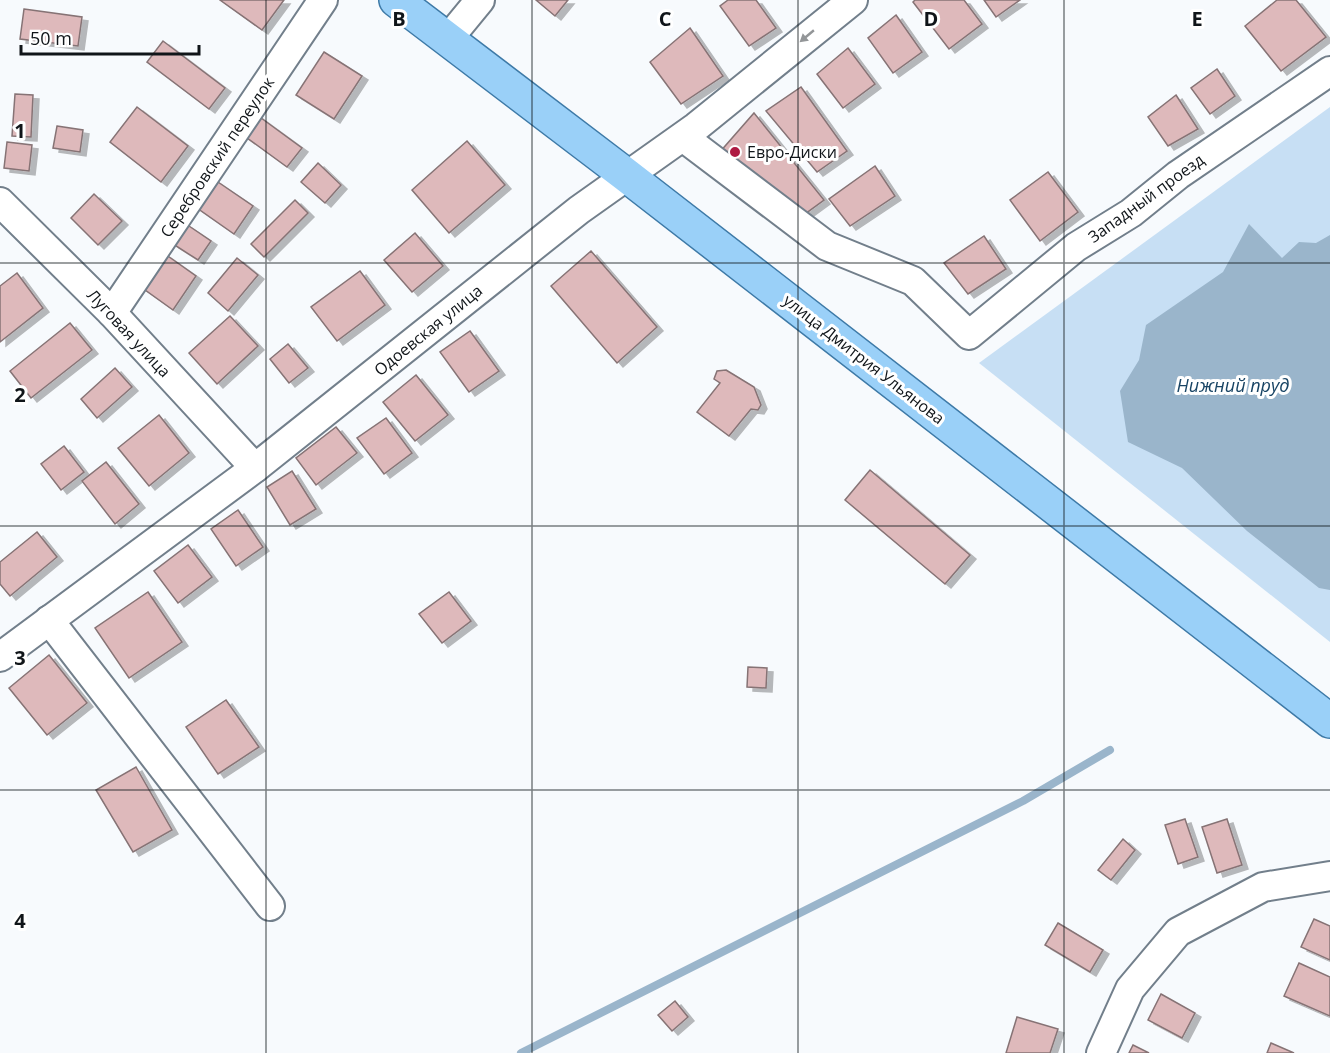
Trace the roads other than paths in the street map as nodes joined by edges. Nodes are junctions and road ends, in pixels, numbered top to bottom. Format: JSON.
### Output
{"nodes":[{"id":1,"x":323,"y":0,"type":"edge"},
{"id":2,"x":396,"y":0,"type":"edge"},
{"id":3,"x":480,"y":0,"type":"edge"},
{"id":4,"x":853,"y":0,"type":"edge"},
{"id":5,"x":448,"y":39,"type":"junction"},
{"id":6,"x":1330,"y":71,"type":"edge"},
{"id":7,"x":690,"y":132,"type":"junction"},
{"id":8,"x":626,"y":175,"type":"junction"},
{"id":9,"x":0,"y":202,"type":"edge"},
{"id":10,"x":112,"y":313,"type":"junction"},
{"id":11,"x":255,"y":468,"type":"junction"},
{"id":12,"x":49,"y":620,"type":"junction"},
{"id":13,"x":0,"y":657,"type":"edge"},
{"id":14,"x":1330,"y":722,"type":"edge"},
{"id":15,"x":1330,"y":876,"type":"edge"},
{"id":16,"x":270,"y":906,"type":"dead end"},
{"id":17,"x":1101,"y":1053,"type":"edge"}],
"edges":[{"from":1,"to":10,"type":"street","name":"Серебровский переулок"},
{"from":2,"to":5,"type":"main road","name":"улица Дмитрия Ульянова"},
{"from":3,"to":5,"type":"street"},
{"from":4,"to":7,"type":"street","name":"Одоевская улица","one_way":true},
{"from":5,"to":8,"type":"main road","name":"улица Дмитрия Ульянова"},
{"from":6,"to":7,"type":"street","name":"Западный проезд"},
{"from":7,"to":8,"type":"street","name":"Одоевская улица"},
{"from":8,"to":11,"type":"street","name":"Одоевская улица"},
{"from":8,"to":14,"type":"main road","name":"улица Дмитрия Ульянова"},
{"from":9,"to":10,"type":"street","name":"Луговая улица"},
{"from":10,"to":11,"type":"street","name":"Луговая улица"},
{"from":11,"to":12,"type":"street","name":"Одоевская улица"},
{"from":12,"to":13,"type":"street","name":"Одоевская улица"},
{"from":12,"to":16,"type":"street"},
{"from":15,"to":17,"type":"street"}]}
